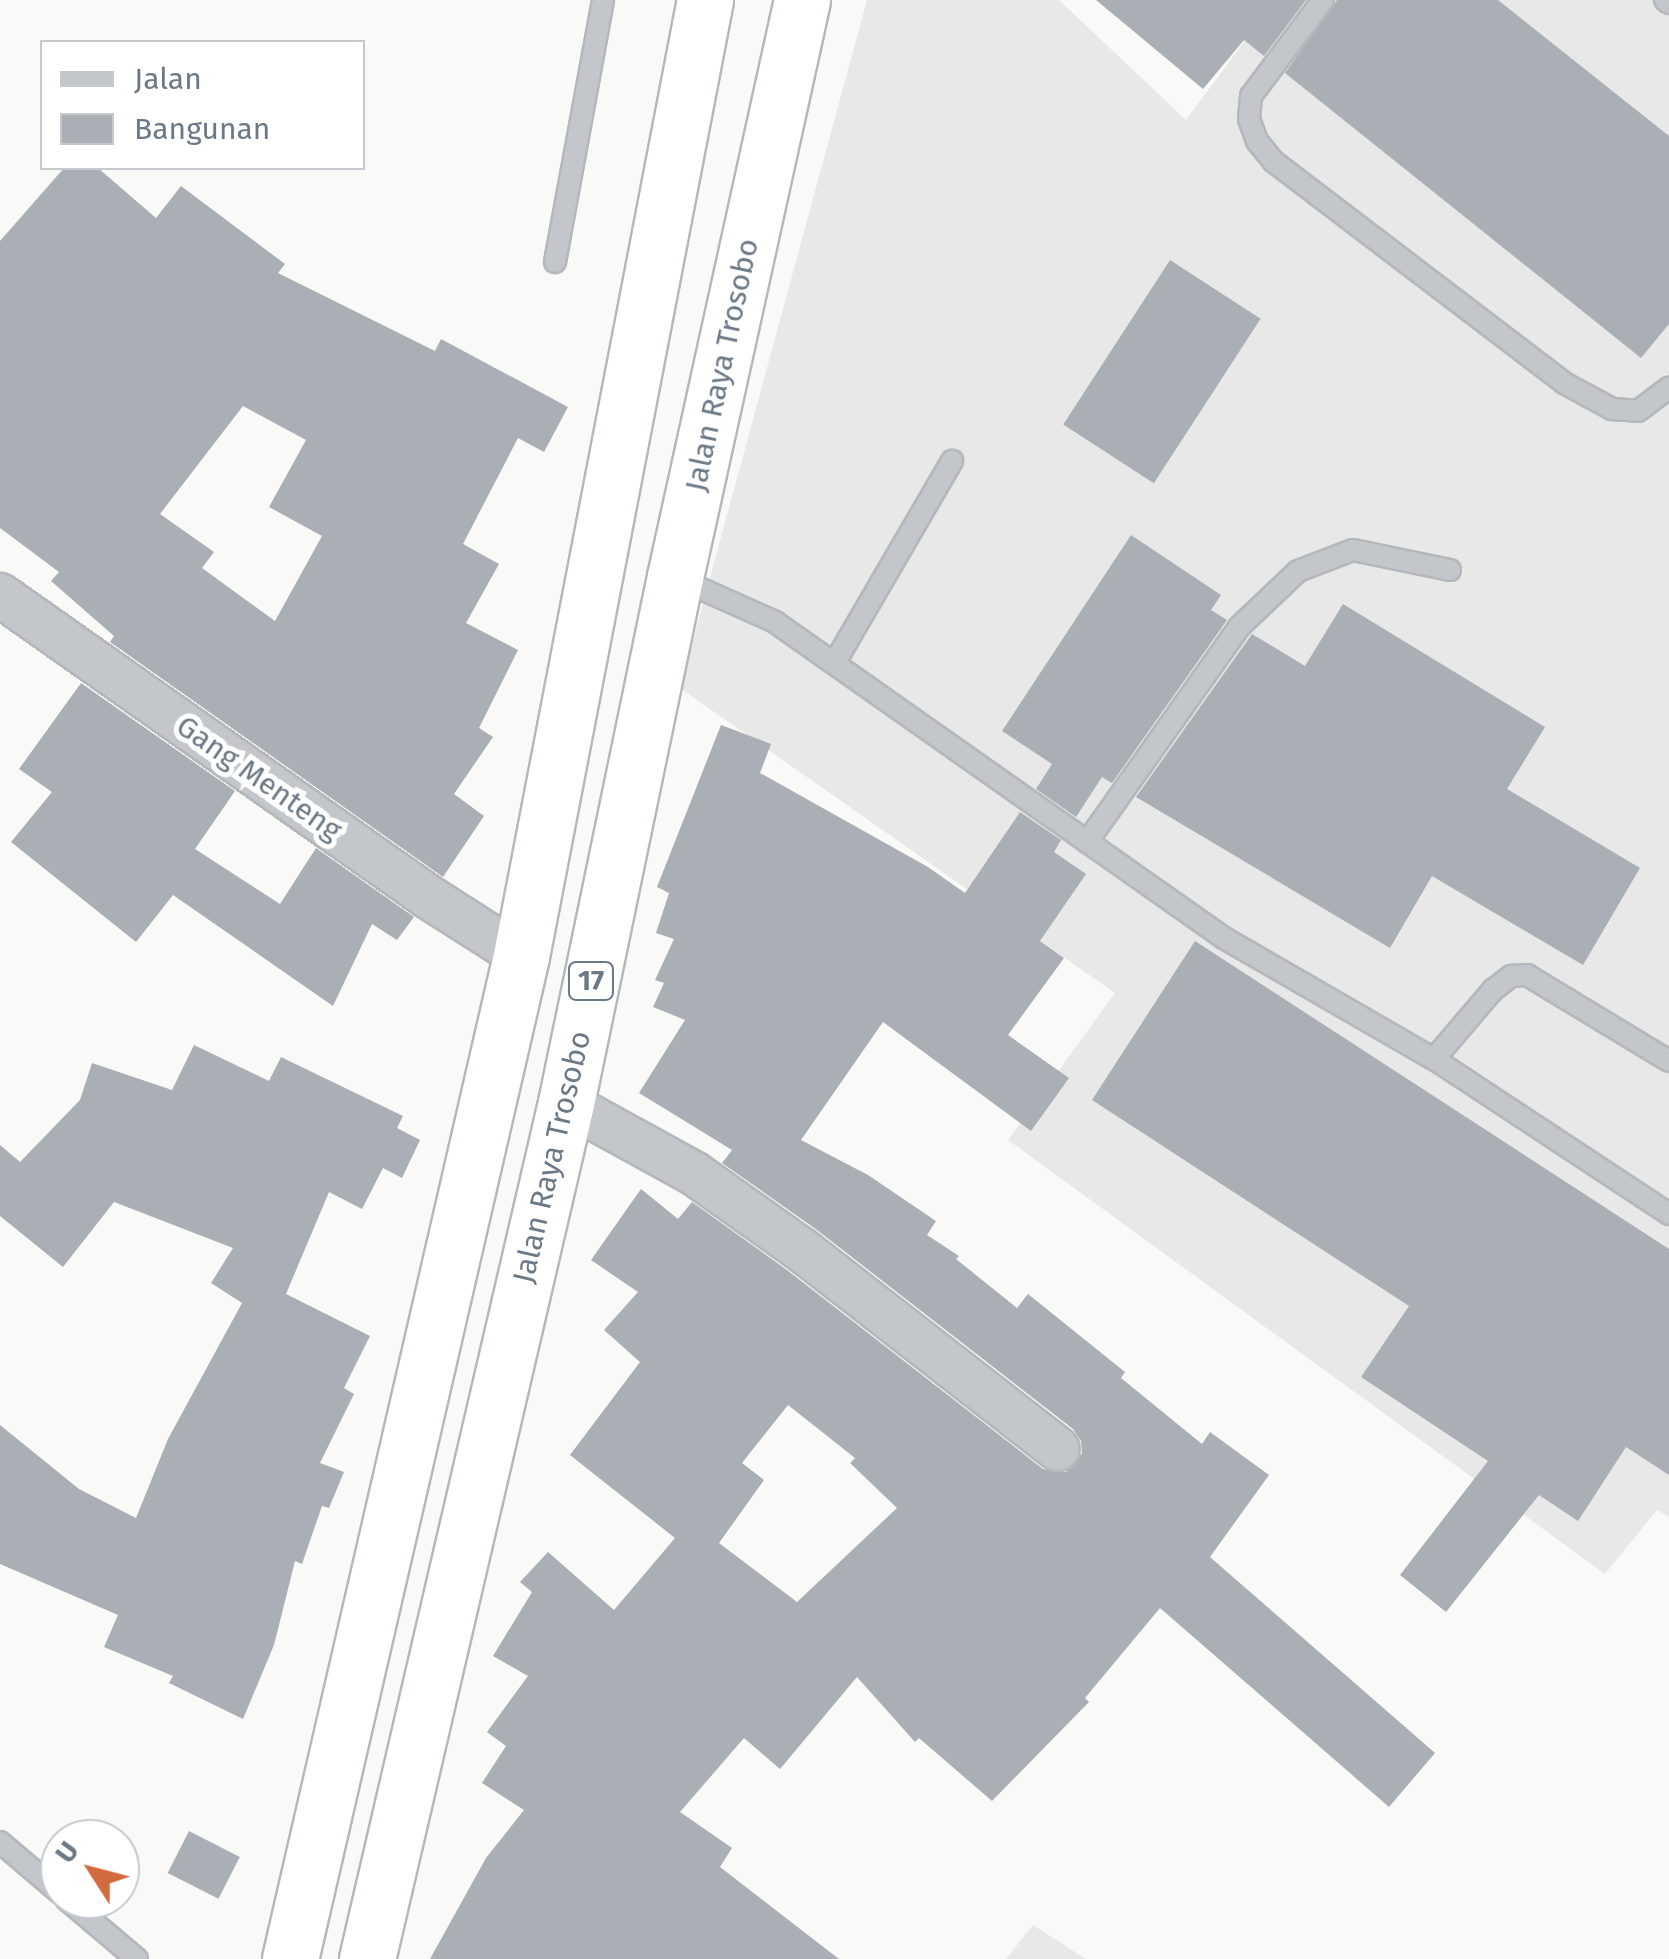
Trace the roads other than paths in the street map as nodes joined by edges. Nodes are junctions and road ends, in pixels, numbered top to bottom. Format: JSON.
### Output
{"nodes":[{"id":1,"x":603,"y":0,"type":"edge"},
{"id":2,"x":705,"y":0,"type":"edge"},
{"id":3,"x":802,"y":0,"type":"edge"},
{"id":4,"x":1323,"y":0,"type":"edge"},
{"id":5,"x":556,"y":262,"type":"dead end"},
{"id":6,"x":1669,"y":388,"type":"edge"},
{"id":7,"x":952,"y":460,"type":"dead end"},
{"id":8,"x":1450,"y":570,"type":"dead end"},
{"id":9,"x":675,"y":577,"type":"junction"},
{"id":10,"x":0,"y":595,"type":"edge"},
{"id":11,"x":836,"y":662,"type":"junction"},
{"id":12,"x":1088,"y":842,"type":"junction"},
{"id":13,"x":521,"y":956,"type":"junction"},
{"id":14,"x":1434,"y":1059,"type":"junction"},
{"id":15,"x":1669,"y":1060,"type":"edge"},
{"id":16,"x":566,"y":1102,"type":"junction"},
{"id":17,"x":1669,"y":1214,"type":"edge"},
{"id":18,"x":1058,"y":1449,"type":"dead end"},
{"id":19,"x":0,"y":1842,"type":"edge"},
{"id":20,"x":40,"y":1877,"type":"edge"},
{"id":21,"x":90,"y":1919,"type":"edge"},
{"id":22,"x":137,"y":1959,"type":"edge"},
{"id":23,"x":290,"y":1959,"type":"edge"},
{"id":24,"x":367,"y":1959,"type":"edge"}],
"edges":[{"from":1,"to":5,"type":"lane"},
{"from":2,"to":13,"type":"highway","number":"17"},
{"from":3,"to":9,"type":"highway","name":"Jalan Raya Trosobo","number":"17"},
{"from":4,"to":6,"type":"lane"},
{"from":7,"to":11,"type":"lane"},
{"from":8,"to":12,"type":"lane"},
{"from":9,"to":11,"type":"lane"},
{"from":9,"to":16,"type":"highway","name":"Jalan Raya Trosobo","number":"17"},
{"from":10,"to":13,"type":"street","name":"Gang Menteng"},
{"from":11,"to":12,"type":"lane"},
{"from":12,"to":14,"type":"lane"},
{"from":13,"to":23,"type":"highway","number":"17"},
{"from":14,"to":15,"type":"lane"},
{"from":14,"to":17,"type":"lane"},
{"from":16,"to":18,"type":"street"},
{"from":16,"to":24,"type":"highway","name":"Jalan Raya Trosobo","number":"17"},
{"from":19,"to":20,"type":"lane"},
{"from":21,"to":22,"type":"lane"}]}
